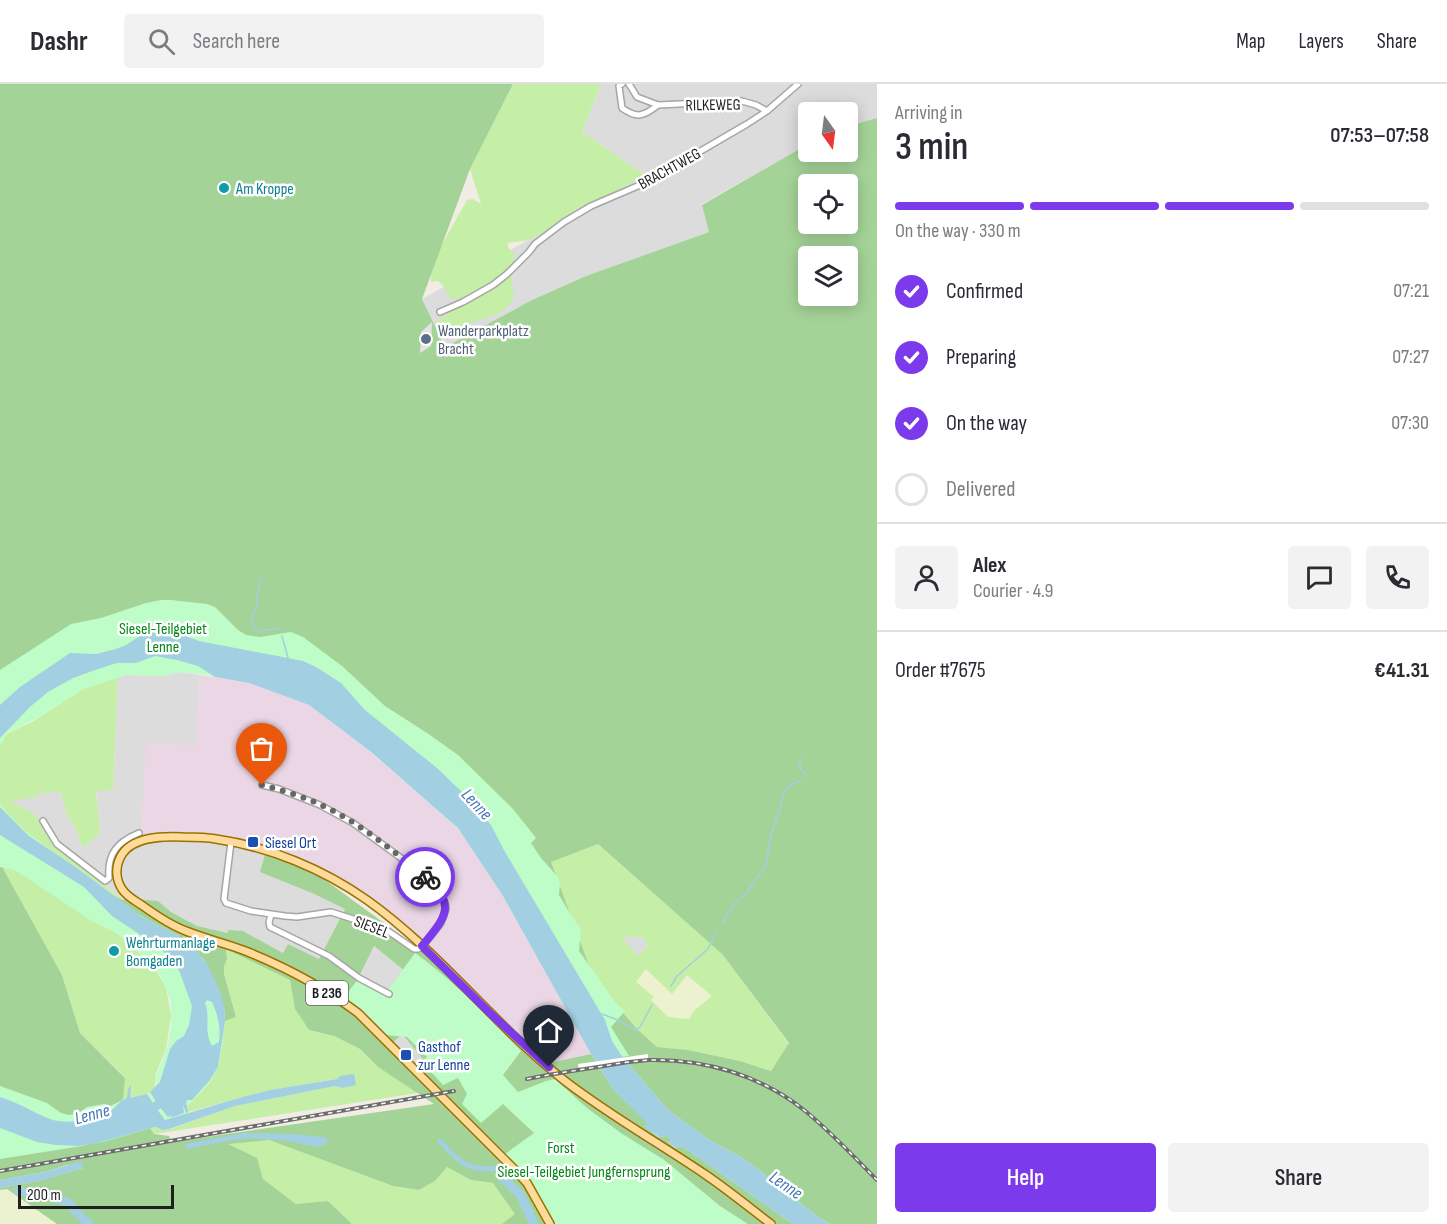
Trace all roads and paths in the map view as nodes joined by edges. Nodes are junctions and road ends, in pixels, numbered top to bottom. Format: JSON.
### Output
{"nodes":[{"id":1,"x":622,"y":84,"type":"edge"},
{"id":2,"x":629,"y":84,"type":"edge"},
{"id":3,"x":798,"y":84,"type":"edge"},
{"id":4,"x":658,"y":105,"type":"junction"},
{"id":5,"x":766,"y":111,"type":"junction"},
{"id":6,"x":440,"y":312,"type":"dead end"},
{"id":7,"x":262,"y":785,"type":"dead end"},
{"id":8,"x":44,"y":821,"type":"dead end"},
{"id":9,"x":139,"y":833,"type":"dead end"},
{"id":10,"x":231,"y":842,"type":"junction"},
{"id":11,"x":271,"y":915,"type":"junction"},
{"id":12,"x":422,"y":946,"type":"junction"},
{"id":13,"x":389,"y":994,"type":"dead end"},
{"id":14,"x":550,"y":1224,"type":"edge"},
{"id":15,"x":771,"y":1224,"type":"edge"}],
"edges":[{"from":1,"to":4,"type":"street","name":"RILKEWEG"},
{"from":2,"to":4,"type":"street"},
{"from":3,"to":5,"type":"street","name":"BRACHTWEG"},
{"from":4,"to":5,"type":"street","name":"RILKEWEG"},
{"from":5,"to":6,"type":"street","name":"BRACHTWEG"},
{"from":7,"to":12,"type":"street"},
{"from":8,"to":9,"type":"street"},
{"from":10,"to":11,"type":"street","name":"SIESEL"},
{"from":10,"to":12,"type":"main road"},
{"from":10,"to":14,"type":"main road","number":"B 236"},
{"from":11,"to":12,"type":"street","name":"SIESEL"},
{"from":11,"to":13,"type":"street"},
{"from":12,"to":15,"type":"main road","name":"SIESEL"}]}
